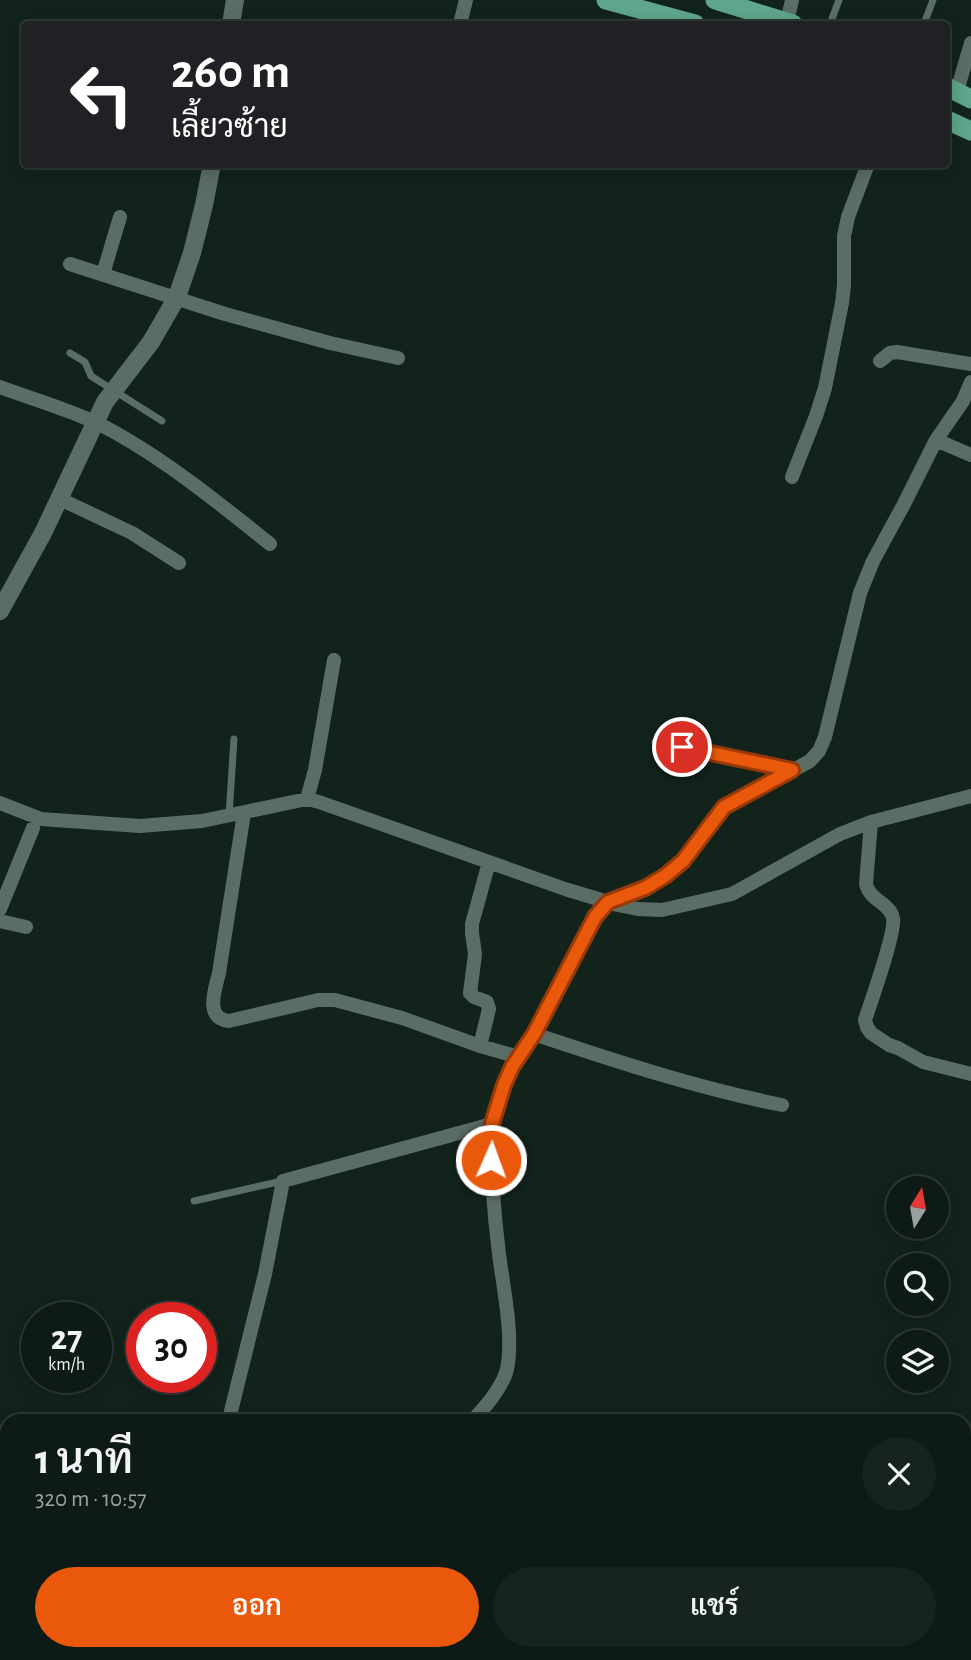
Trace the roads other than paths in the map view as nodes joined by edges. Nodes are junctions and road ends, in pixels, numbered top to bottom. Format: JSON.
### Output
{"nodes":[{"id":1,"x":235,"y":0,"type":"edge"},
{"id":2,"x":466,"y":0,"type":"edge"},
{"id":3,"x":607,"y":0,"type":"edge"},
{"id":4,"x":715,"y":0,"type":"edge"},
{"id":5,"x":792,"y":0,"type":"edge"},
{"id":6,"x":839,"y":0,"type":"edge"},
{"id":7,"x":933,"y":0,"type":"edge"},
{"id":8,"x":232,"y":21,"type":"edge"},
{"id":9,"x":461,"y":21,"type":"edge"},
{"id":10,"x":684,"y":21,"type":"edge"},
{"id":11,"x":783,"y":21,"type":"edge"},
{"id":12,"x":790,"y":21,"type":"edge"},
{"id":13,"x":831,"y":21,"type":"edge"},
{"id":14,"x":924,"y":21,"type":"edge"},
{"id":15,"x":971,"y":43,"type":"edge"},
{"id":16,"x":958,"y":92,"type":"edge"},
{"id":17,"x":950,"y":121,"type":"edge"},
{"id":18,"x":971,"y":131,"type":"edge"},
{"id":19,"x":211,"y":168,"type":"edge"},
{"id":20,"x":866,"y":168,"type":"edge"},
{"id":21,"x":120,"y":217,"type":"dead end"},
{"id":22,"x":70,"y":264,"type":"dead end"},
{"id":23,"x":103,"y":274,"type":"junction"},
{"id":24,"x":177,"y":297,"type":"junction"},
{"id":25,"x":70,"y":353,"type":"dead end"},
{"id":26,"x":398,"y":358,"type":"dead end"},
{"id":27,"x":880,"y":361,"type":"dead end"},
{"id":28,"x":971,"y":364,"type":"edge"},
{"id":29,"x":971,"y":382,"type":"edge"},
{"id":30,"x":0,"y":387,"type":"edge"},
{"id":31,"x":114,"y":390,"type":"junction"},
{"id":32,"x":162,"y":421,"type":"dead end"},
{"id":33,"x":95,"y":423,"type":"junction"},
{"id":34,"x":936,"y":440,"type":"junction"},
{"id":35,"x":971,"y":455,"type":"edge"},
{"id":36,"x":792,"y":477,"type":"dead end"},
{"id":37,"x":60,"y":499,"type":"junction"},
{"id":38,"x":270,"y":544,"type":"dead end"},
{"id":39,"x":179,"y":563,"type":"dead end"},
{"id":40,"x":0,"y":611,"type":"edge"},
{"id":41,"x":334,"y":660,"type":"dead end"},
{"id":42,"x":234,"y":739,"type":"dead end"},
{"id":43,"x":655,"y":742,"type":"dead end"},
{"id":44,"x":792,"y":770,"type":"junction"},
{"id":45,"x":971,"y":796,"type":"edge"},
{"id":46,"x":307,"y":799,"type":"junction"},
{"id":47,"x":0,"y":803,"type":"edge"},
{"id":48,"x":236,"y":815,"type":"junction"},
{"id":49,"x":871,"y":822,"type":"junction"},
{"id":50,"x":33,"y":828,"type":"dead end"},
{"id":51,"x":489,"y":862,"type":"junction"},
{"id":52,"x":608,"y":902,"type":"junction"},
{"id":53,"x":0,"y":909,"type":"edge"},
{"id":54,"x":0,"y":921,"type":"edge"},
{"id":55,"x":26,"y":927,"type":"dead end"},
{"id":56,"x":534,"y":1034,"type":"junction"},
{"id":57,"x":480,"y":1046,"type":"junction"},
{"id":58,"x":519,"y":1057,"type":"junction"},
{"id":59,"x":971,"y":1074,"type":"edge"},
{"id":60,"x":782,"y":1105,"type":"dead end"},
{"id":61,"x":492,"y":1124,"type":"junction"},
{"id":62,"x":283,"y":1181,"type":"junction"},
{"id":63,"x":194,"y":1200,"type":"dead end"},
{"id":64,"x":230,"y":1414,"type":"edge"},
{"id":65,"x":478,"y":1414,"type":"edge"}],
"edges":[{"from":1,"to":8,"type":"street"},
{"from":2,"to":9,"type":"street"},
{"from":3,"to":10,"type":"main road"},
{"from":4,"to":11,"type":"main road"},
{"from":5,"to":12,"type":"street"},
{"from":6,"to":13,"type":"lane"},
{"from":7,"to":14,"type":"lane"},
{"from":15,"to":16,"type":"street"},
{"from":17,"to":18,"type":"main road"},
{"from":19,"to":24,"type":"street"},
{"from":20,"to":36,"type":"street"},
{"from":21,"to":23,"type":"street"},
{"from":22,"to":23,"type":"street"},
{"from":23,"to":24,"type":"street"},
{"from":24,"to":26,"type":"street"},
{"from":24,"to":31,"type":"street"},
{"from":25,"to":31,"type":"lane"},
{"from":27,"to":28,"type":"street"},
{"from":29,"to":34,"type":"street"},
{"from":30,"to":33,"type":"street"},
{"from":31,"to":32,"type":"lane"},
{"from":31,"to":33,"type":"street"},
{"from":33,"to":37,"type":"street"},
{"from":33,"to":38,"type":"street"},
{"from":34,"to":35,"type":"street"},
{"from":34,"to":44,"type":"street"},
{"from":37,"to":39,"type":"street"},
{"from":37,"to":40,"type":"street"},
{"from":41,"to":46,"type":"street"},
{"from":42,"to":48,"type":"lane"},
{"from":43,"to":44,"type":"lane"},
{"from":44,"to":52,"type":"street"},
{"from":45,"to":49,"type":"street"},
{"from":46,"to":48,"type":"street"},
{"from":46,"to":51,"type":"street"},
{"from":47,"to":48,"type":"street"},
{"from":48,"to":57,"type":"street"},
{"from":49,"to":52,"type":"street"},
{"from":49,"to":59,"type":"street"},
{"from":50,"to":53,"type":"street"},
{"from":51,"to":52,"type":"street"},
{"from":51,"to":57,"type":"street"},
{"from":52,"to":56,"type":"street"},
{"from":54,"to":55,"type":"street"},
{"from":56,"to":58,"type":"street"},
{"from":56,"to":60,"type":"street"},
{"from":57,"to":58,"type":"street"},
{"from":58,"to":61,"type":"street"},
{"from":61,"to":62,"type":"street"},
{"from":61,"to":65,"type":"street"},
{"from":62,"to":63,"type":"lane"},
{"from":62,"to":64,"type":"street"}]}
